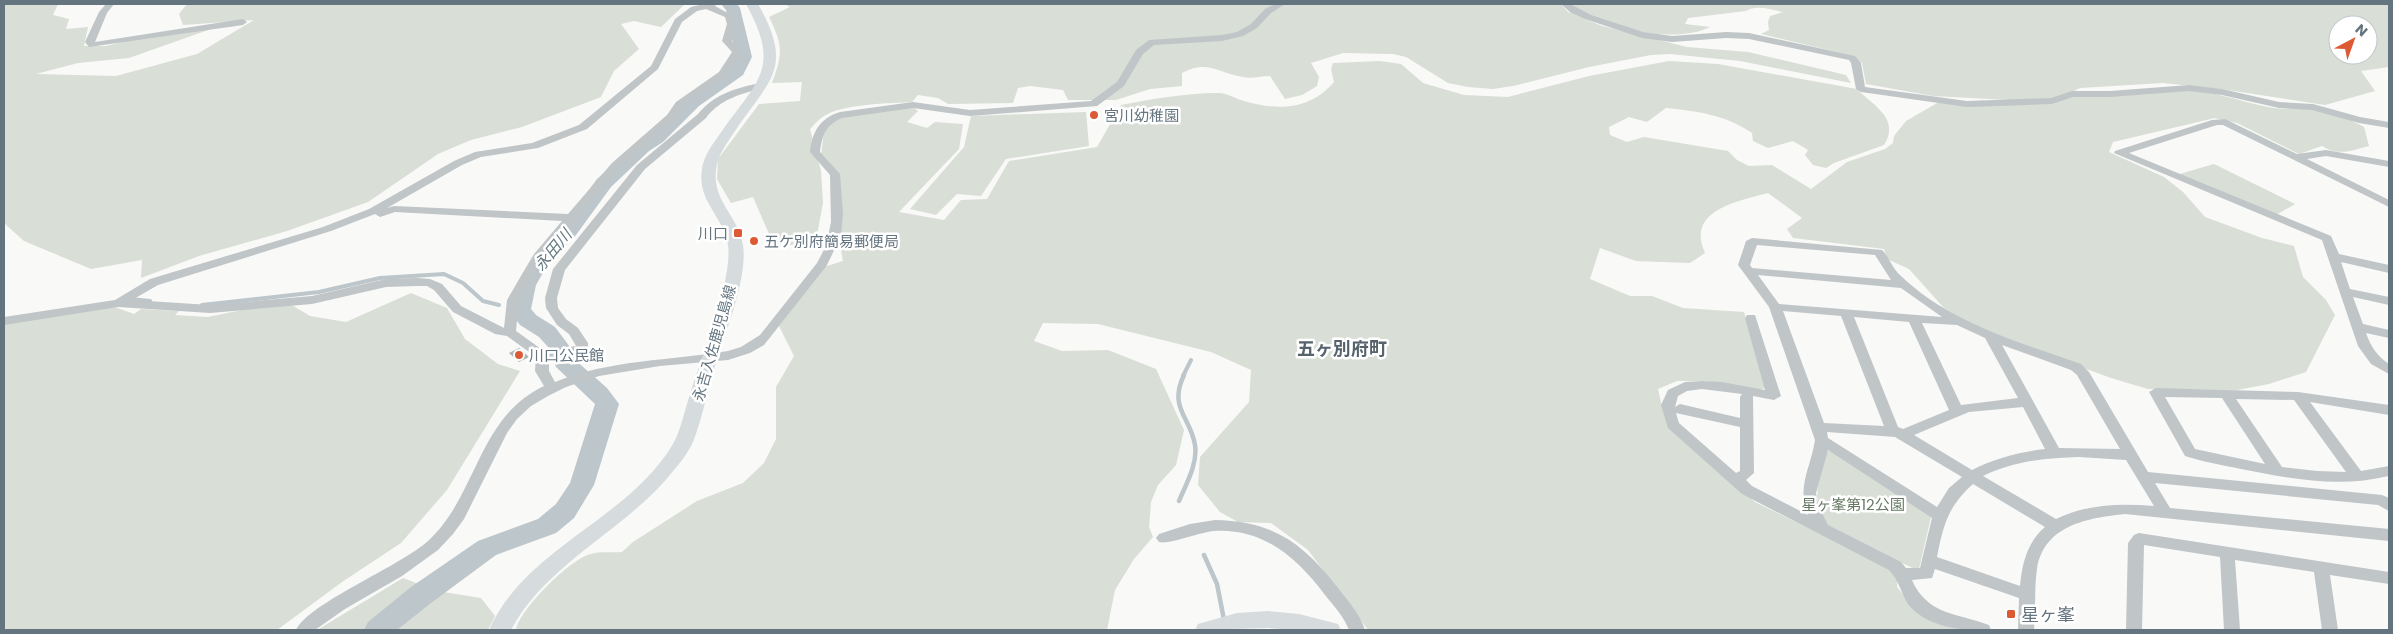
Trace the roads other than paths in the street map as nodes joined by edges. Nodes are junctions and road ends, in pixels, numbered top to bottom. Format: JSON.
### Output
{"nodes":[{"id":1,"x":110,"y":4,"type":"edge"},
{"id":2,"x":710,"y":4,"type":"edge"},
{"id":3,"x":752,"y":4,"type":"edge"},
{"id":4,"x":1281,"y":4,"type":"edge"},
{"id":5,"x":1565,"y":4,"type":"edge"},
{"id":6,"x":243,"y":22,"type":"dead end"},
{"id":7,"x":760,"y":86,"type":"junction"},
{"id":8,"x":2389,"y":125,"type":"edge"},
{"id":9,"x":2296,"y":157,"type":"junction"},
{"id":10,"x":2363,"y":159,"type":"junction"},
{"id":11,"x":2389,"y":164,"type":"edge"},
{"id":12,"x":2389,"y":172,"type":"edge"},
{"id":13,"x":2389,"y":204,"type":"edge"},
{"id":14,"x":571,"y":218,"type":"junction"},
{"id":15,"x":279,"y":243,"type":"junction"},
{"id":16,"x":2334,"y":257,"type":"junction"},
{"id":17,"x":2389,"y":269,"type":"edge"},
{"id":18,"x":1749,"y":271,"type":"junction"},
{"id":19,"x":1905,"y":285,"type":"junction"},
{"id":20,"x":2345,"y":291,"type":"junction"},
{"id":21,"x":2389,"y":300,"type":"edge"},
{"id":22,"x":118,"y":303,"type":"junction"},
{"id":23,"x":1775,"y":307,"type":"junction"},
{"id":24,"x":1846,"y":313,"type":"junction"},
{"id":25,"x":1751,"y":318,"type":"dead end"},
{"id":26,"x":1913,"y":318,"type":"junction"},
{"id":27,"x":4,"y":320,"type":"edge"},
{"id":28,"x":1960,"y":322,"type":"junction"},
{"id":29,"x":2357,"y":326,"type":"junction"},
{"id":30,"x":510,"y":332,"type":"junction"},
{"id":31,"x":2389,"y":334,"type":"edge"},
{"id":32,"x":1991,"y":336,"type":"junction"},
{"id":33,"x":547,"y":355,"type":"junction"},
{"id":34,"x":709,"y":358,"type":"junction"},
{"id":35,"x":2389,"y":370,"type":"edge"},
{"id":36,"x":552,"y":388,"type":"junction"},
{"id":37,"x":2225,"y":393,"type":"junction"},
{"id":38,"x":2298,"y":396,"type":"junction"},
{"id":39,"x":1747,"y":397,"type":"dead end"},
{"id":40,"x":2027,"y":402,"type":"junction"},
{"id":41,"x":1680,"y":409,"type":"dead end"},
{"id":42,"x":2389,"y":410,"type":"edge"},
{"id":43,"x":1957,"y":412,"type":"junction"},
{"id":44,"x":1747,"y":424,"type":"junction"},
{"id":45,"x":1821,"y":433,"type":"junction"},
{"id":46,"x":1898,"y":434,"type":"junction"},
{"id":47,"x":2054,"y":452,"type":"junction"},
{"id":48,"x":2131,"y":455,"type":"junction"},
{"id":49,"x":2277,"y":470,"type":"junction"},
{"id":50,"x":2389,"y":471,"type":"edge"},
{"id":51,"x":1973,"y":477,"type":"junction"},
{"id":52,"x":2357,"y":477,"type":"junction"},
{"id":53,"x":2144,"y":478,"type":"junction"},
{"id":54,"x":1735,"y":480,"type":"junction"},
{"id":55,"x":2389,"y":506,"type":"edge"},
{"id":56,"x":2165,"y":513,"type":"junction"},
{"id":57,"x":1940,"y":516,"type":"junction"},
{"id":58,"x":2055,"y":526,"type":"junction"},
{"id":59,"x":1822,"y":529,"type":"junction"},
{"id":60,"x":2389,"y":535,"type":"edge"},
{"id":61,"x":1164,"y":538,"type":"dead end"},
{"id":62,"x":2228,"y":552,"type":"junction"},
{"id":63,"x":1930,"y":561,"type":"junction"},
{"id":64,"x":2321,"y":567,"type":"junction"},
{"id":65,"x":1902,"y":574,"type":"junction"},
{"id":66,"x":2389,"y":578,"type":"edge"},
{"id":67,"x":2029,"y":595,"type":"junction"},
{"id":68,"x":304,"y":630,"type":"edge"},
{"id":69,"x":500,"y":630,"type":"edge"},
{"id":70,"x":1206,"y":630,"type":"edge"},
{"id":71,"x":1330,"y":630,"type":"edge"},
{"id":72,"x":1357,"y":630,"type":"edge"},
{"id":73,"x":1983,"y":630,"type":"edge"},
{"id":74,"x":2026,"y":630,"type":"edge"},
{"id":75,"x":2134,"y":630,"type":"edge"},
{"id":76,"x":2232,"y":630,"type":"edge"},
{"id":77,"x":2330,"y":630,"type":"edge"}],
"edges":[{"from":1,"to":6,"type":"street"},
{"from":2,"to":14,"type":"street"},
{"from":2,"to":15,"type":"street"},
{"from":3,"to":7,"type":"main road","name":"永吉入佐鹿児島線"},
{"from":4,"to":34,"type":"street"},
{"from":5,"to":8,"type":"street"},
{"from":7,"to":33,"type":"street"},
{"from":7,"to":34,"type":"main road","name":"永吉入佐鹿児島線"},
{"from":9,"to":10,"type":"street"},
{"from":9,"to":13,"type":"street"},
{"from":9,"to":16,"type":"street"},
{"from":10,"to":11,"type":"street"},
{"from":10,"to":12,"type":"street"},
{"from":14,"to":15,"type":"street"},
{"from":14,"to":30,"type":"street"},
{"from":15,"to":22,"type":"street"},
{"from":16,"to":17,"type":"street"},
{"from":16,"to":20,"type":"street"},
{"from":18,"to":19,"type":"street"},
{"from":18,"to":19,"type":"street"},
{"from":18,"to":23,"type":"street"},
{"from":19,"to":28,"type":"street"},
{"from":20,"to":21,"type":"street"},
{"from":20,"to":29,"type":"street"},
{"from":22,"to":27,"type":"street"},
{"from":22,"to":30,"type":"street"},
{"from":23,"to":24,"type":"street"},
{"from":23,"to":45,"type":"street"},
{"from":24,"to":26,"type":"street"},
{"from":24,"to":46,"type":"street"},
{"from":25,"to":54,"type":"street"},
{"from":26,"to":28,"type":"street"},
{"from":26,"to":43,"type":"street"},
{"from":28,"to":32,"type":"street"},
{"from":29,"to":31,"type":"street"},
{"from":29,"to":35,"type":"street"},
{"from":30,"to":33,"type":"street"},
{"from":32,"to":40,"type":"street"},
{"from":32,"to":48,"type":"street"},
{"from":33,"to":36,"type":"street"},
{"from":34,"to":36,"type":"street"},
{"from":34,"to":69,"type":"main road","name":"永吉入佐鹿児島線"},
{"from":36,"to":68,"type":"street"},
{"from":37,"to":38,"type":"street"},
{"from":37,"to":49,"type":"street"},
{"from":37,"to":49,"type":"street"},
{"from":38,"to":42,"type":"street"},
{"from":38,"to":52,"type":"street"},
{"from":39,"to":44,"type":"street"},
{"from":40,"to":43,"type":"street"},
{"from":40,"to":47,"type":"street"},
{"from":41,"to":44,"type":"street"},
{"from":43,"to":46,"type":"street"},
{"from":44,"to":54,"type":"street"},
{"from":45,"to":46,"type":"street"},
{"from":45,"to":57,"type":"street"},
{"from":45,"to":59,"type":"street"},
{"from":46,"to":51,"type":"street"},
{"from":47,"to":48,"type":"street"},
{"from":47,"to":51,"type":"street"},
{"from":48,"to":53,"type":"street"},
{"from":49,"to":52,"type":"street"},
{"from":50,"to":52,"type":"street"},
{"from":51,"to":57,"type":"street"},
{"from":51,"to":58,"type":"street"},
{"from":53,"to":55,"type":"street"},
{"from":53,"to":56,"type":"street"},
{"from":54,"to":59,"type":"street"},
{"from":56,"to":58,"type":"street"},
{"from":56,"to":60,"type":"street"},
{"from":57,"to":63,"type":"street"},
{"from":58,"to":67,"type":"street"},
{"from":59,"to":65,"type":"street"},
{"from":61,"to":72,"type":"street"},
{"from":62,"to":64,"type":"street"},
{"from":62,"to":75,"type":"street"},
{"from":62,"to":76,"type":"street"},
{"from":63,"to":65,"type":"street"},
{"from":63,"to":67,"type":"street"},
{"from":64,"to":66,"type":"street"},
{"from":64,"to":77,"type":"street"},
{"from":65,"to":73,"type":"street"},
{"from":67,"to":74,"type":"street"},
{"from":70,"to":71,"type":"main road"}]}
